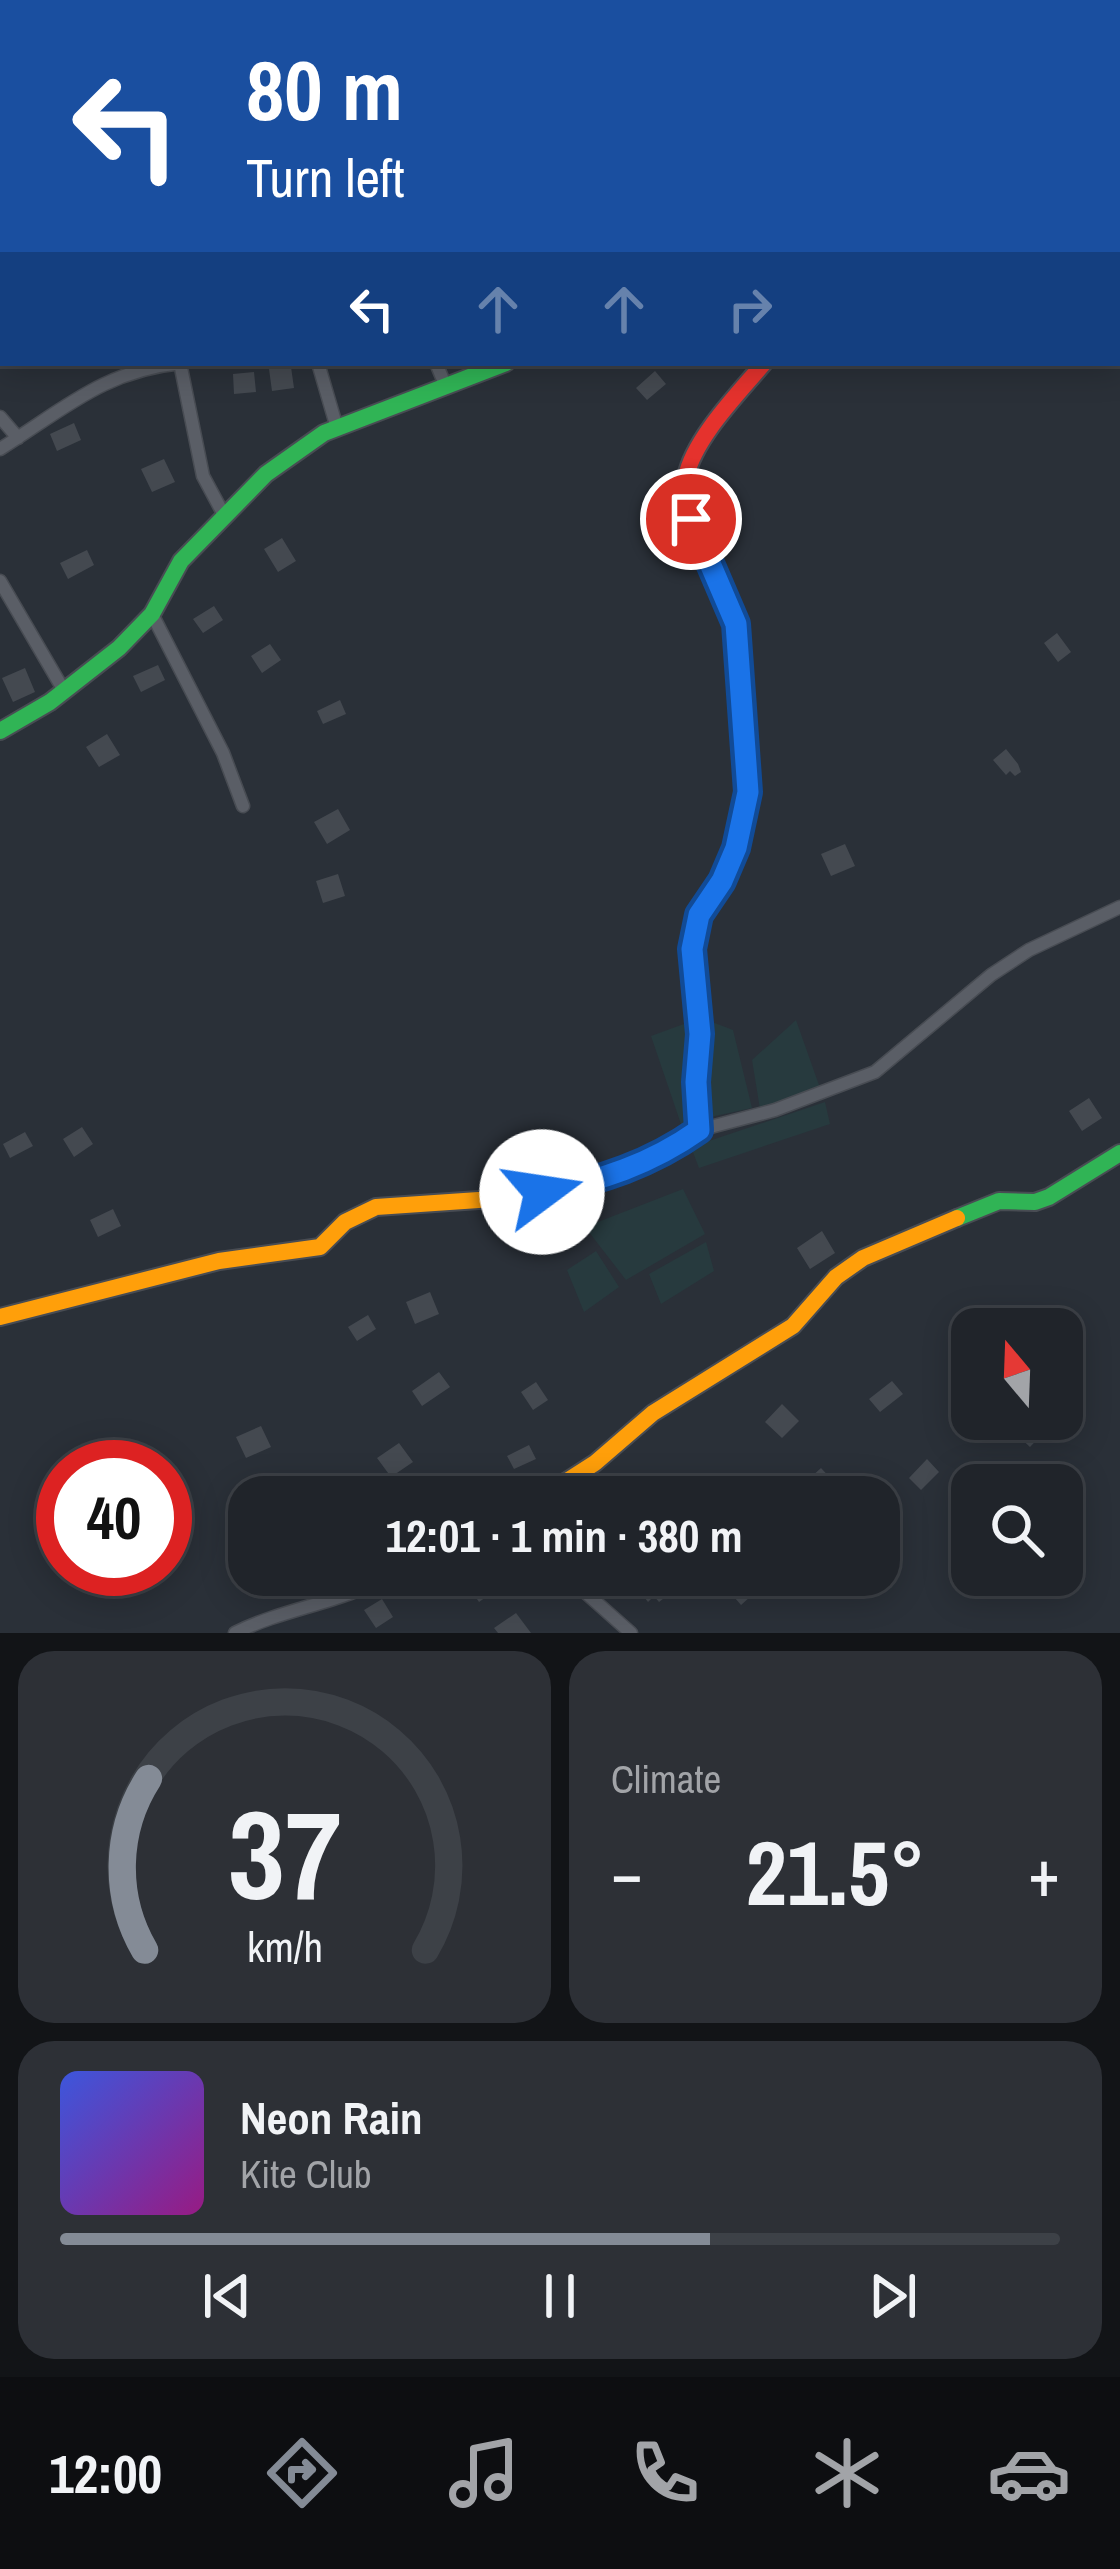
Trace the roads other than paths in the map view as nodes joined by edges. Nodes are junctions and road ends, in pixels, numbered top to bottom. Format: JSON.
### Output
{"nodes":[{"id":1,"x":147,"y":366,"type":"edge"},
{"id":2,"x":181,"y":366,"type":"edge"},
{"id":3,"x":319,"y":366,"type":"edge"},
{"id":4,"x":437,"y":366,"type":"edge"},
{"id":5,"x":498,"y":366,"type":"edge"},
{"id":6,"x":762,"y":366,"type":"edge"},
{"id":7,"x":446,"y":387,"type":"junction"},
{"id":8,"x":0,"y":417,"type":"edge"},
{"id":9,"x":337,"y":428,"type":"junction"},
{"id":10,"x":18,"y":438,"type":"junction"},
{"id":11,"x":0,"y":449,"type":"edge"},
{"id":12,"x":224,"y":514,"type":"junction"},
{"id":13,"x":0,"y":581,"type":"edge"},
{"id":14,"x":152,"y":614,"type":"junction"},
{"id":15,"x":63,"y":689,"type":"junction"},
{"id":16,"x":0,"y":730,"type":"edge"},
{"id":17,"x":243,"y":806,"type":"dead end"},
{"id":18,"x":1120,"y":907,"type":"edge"},
{"id":19,"x":699,"y":1130,"type":"junction"},
{"id":20,"x":1120,"y":1153,"type":"edge"},
{"id":21,"x":0,"y":1317,"type":"edge"},
{"id":22,"x":584,"y":1470,"type":"junction"},
{"id":23,"x":575,"y":1476,"type":"edge"},
{"id":24,"x":589,"y":1476,"type":"edge"},
{"id":25,"x":338,"y":1596,"type":"edge"},
{"id":26,"x":589,"y":1596,"type":"edge"},
{"id":27,"x":235,"y":1633,"type":"edge"},
{"id":28,"x":631,"y":1633,"type":"edge"}],
"edges":[{"from":1,"to":10,"type":"street"},
{"from":2,"to":12,"type":"street"},
{"from":3,"to":9,"type":"street"},
{"from":4,"to":7,"type":"street"},
{"from":5,"to":7,"type":"street"},
{"from":6,"to":19,"type":"street"},
{"from":7,"to":9,"type":"street"},
{"from":8,"to":10,"type":"street"},
{"from":9,"to":12,"type":"street"},
{"from":10,"to":11,"type":"street"},
{"from":12,"to":14,"type":"street"},
{"from":13,"to":15,"type":"street"},
{"from":14,"to":15,"type":"street"},
{"from":14,"to":17,"type":"street"},
{"from":15,"to":16,"type":"street"},
{"from":18,"to":19,"type":"street"},
{"from":19,"to":21,"type":"street"},
{"from":20,"to":22,"type":"street"},
{"from":22,"to":23,"type":"street"},
{"from":22,"to":24,"type":"street"},
{"from":25,"to":27,"type":"street"},
{"from":26,"to":28,"type":"street"}]}
